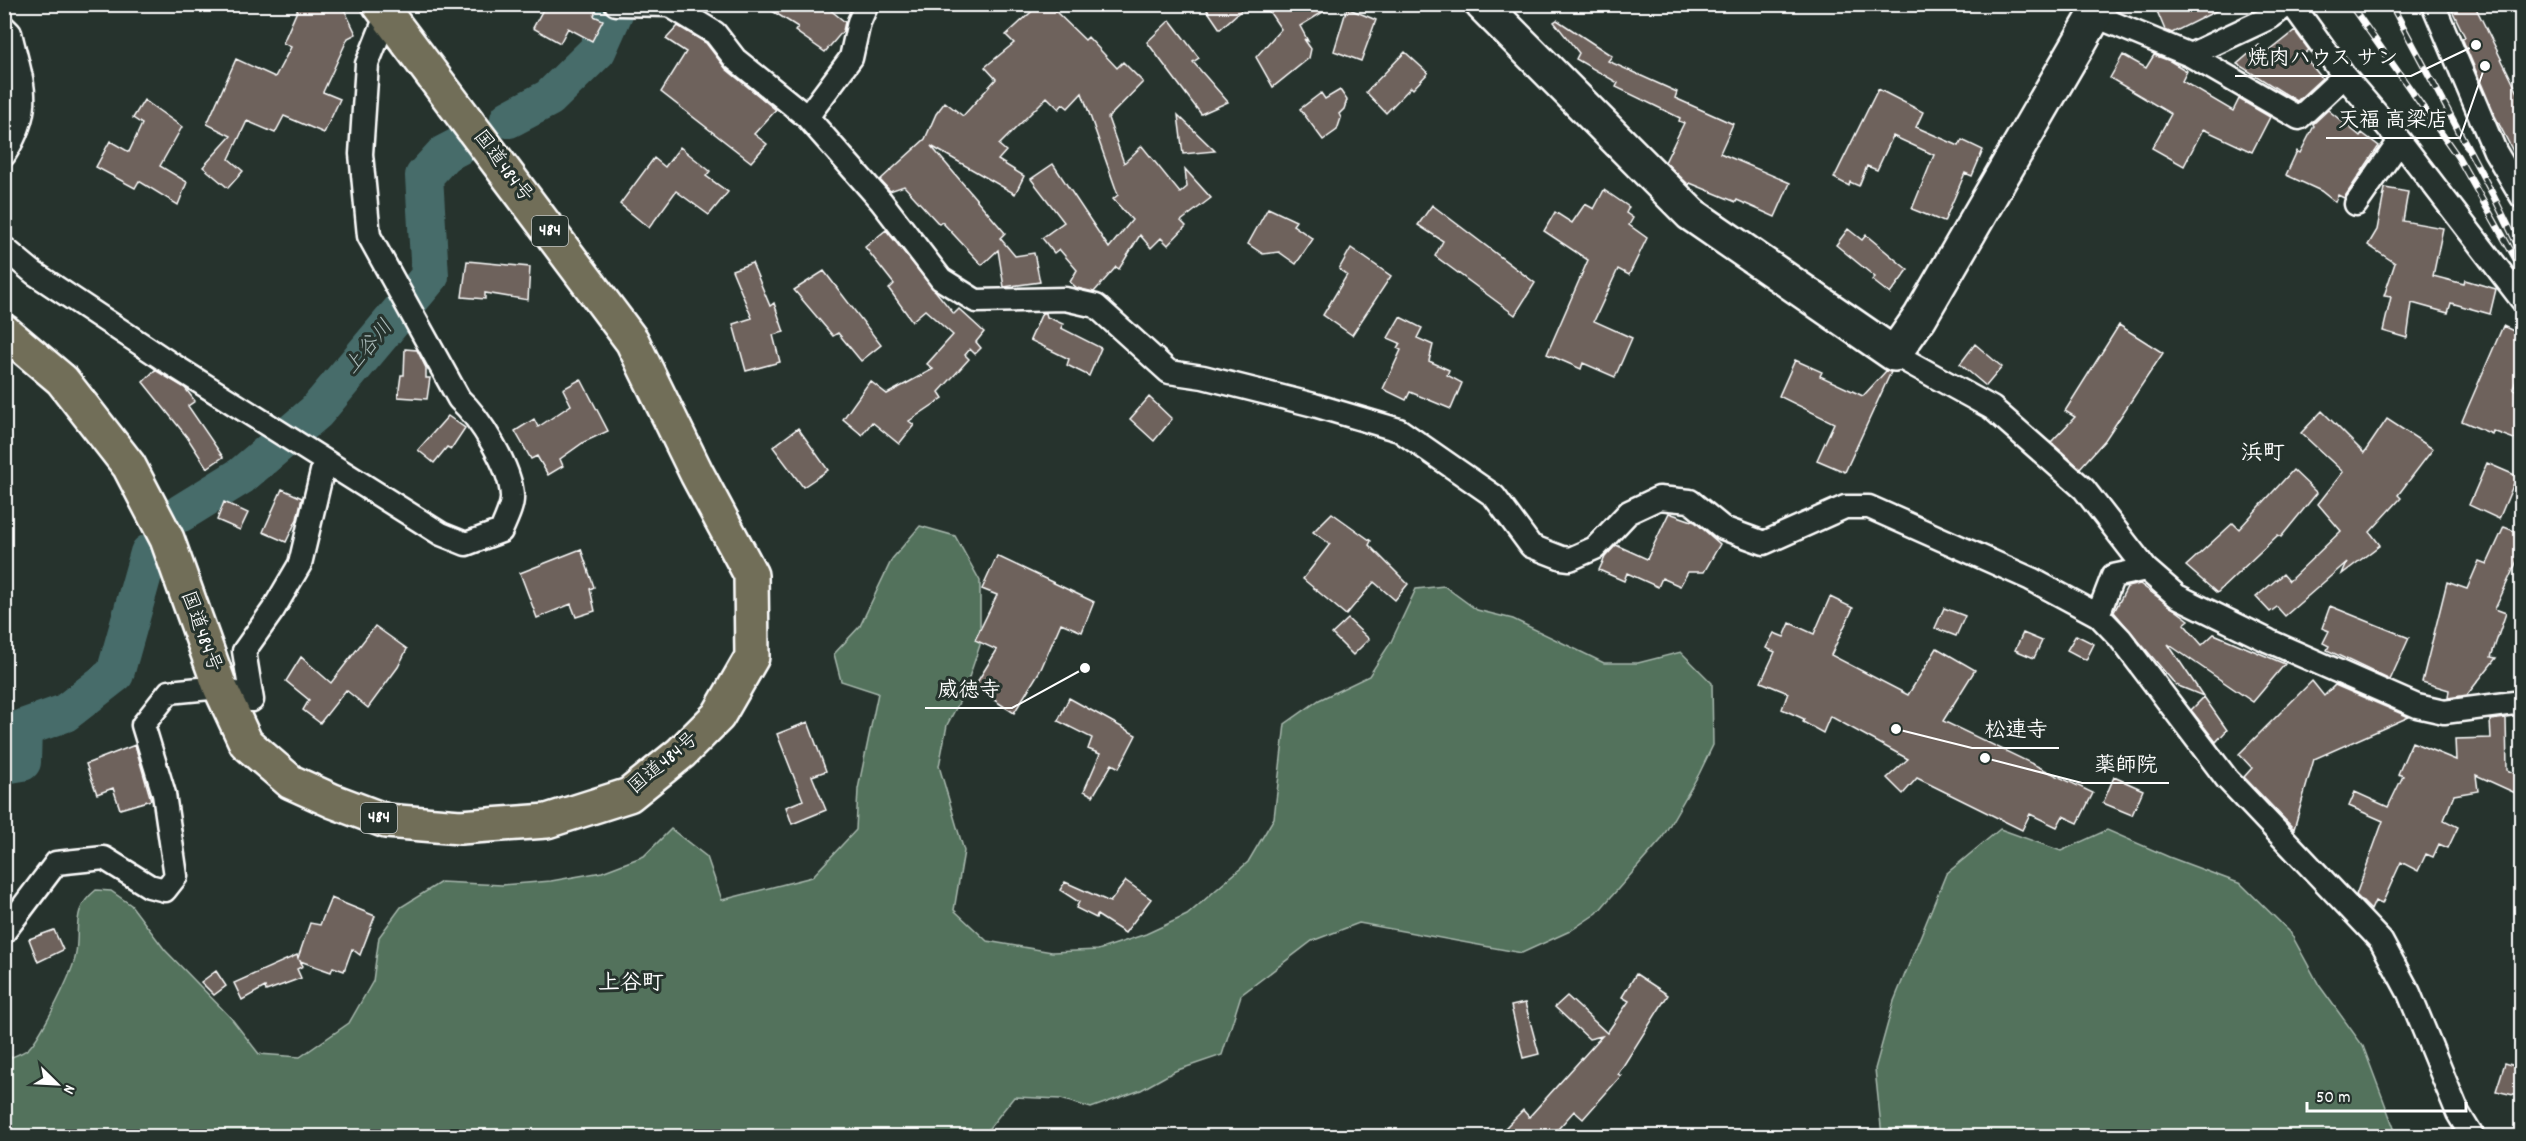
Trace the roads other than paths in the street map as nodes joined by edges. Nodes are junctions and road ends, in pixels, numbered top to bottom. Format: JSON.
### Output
{"nodes":[{"id":1,"x":616,"y":4,"type":"edge"},
{"id":2,"x":867,"y":4,"type":"edge"},
{"id":3,"x":1482,"y":4,"type":"edge"},
{"id":4,"x":2288,"y":4,"type":"edge"},
{"id":5,"x":2292,"y":4,"type":"edge"},
{"id":6,"x":2433,"y":4,"type":"edge"},
{"id":7,"x":2099,"y":6,"type":"edge"},
{"id":8,"x":383,"y":9,"type":"edge"},
{"id":9,"x":4,"y":27,"type":"edge"},
{"id":10,"x":2190,"y":55,"type":"junction"},
{"id":11,"x":2344,"y":76,"type":"junction"},
{"id":12,"x":807,"y":117,"type":"junction"},
{"id":13,"x":2400,"y":141,"type":"junction"},
{"id":14,"x":4,"y":155,"type":"edge"},
{"id":15,"x":2522,"y":197,"type":"edge"},
{"id":16,"x":2356,"y":204,"type":"dead end"},
{"id":17,"x":4,"y":248,"type":"edge"},
{"id":18,"x":2522,"y":300,"type":"edge"},
{"id":19,"x":4,"y":331,"type":"edge"},
{"id":20,"x":1894,"y":354,"type":"junction"},
{"id":21,"x":324,"y":463,"type":"junction"},
{"id":22,"x":2146,"y":569,"type":"junction"},
{"id":23,"x":2098,"y":615,"type":"junction"},
{"id":24,"x":220,"y":687,"type":"junction"},
{"id":25,"x":2522,"y":702,"type":"edge"},
{"id":26,"x":4,"y":932,"type":"edge"},
{"id":27,"x":2472,"y":1137,"type":"edge"}],
"edges":[{"from":1,"to":12,"type":"street"},
{"from":2,"to":12,"type":"street"},
{"from":3,"to":20,"type":"street"},
{"from":4,"to":10,"type":"street"},
{"from":5,"to":11,"type":"street"},
{"from":6,"to":15,"type":"street"},
{"from":7,"to":10,"type":"street"},
{"from":7,"to":20,"type":"street"},
{"from":8,"to":21,"type":"street"},
{"from":8,"to":24,"type":"highway","name":"国道484号","number":"484"},
{"from":9,"to":14,"type":"street"},
{"from":10,"to":11,"type":"street"},
{"from":11,"to":13,"type":"street"},
{"from":12,"to":23,"type":"street"},
{"from":13,"to":16,"type":"street"},
{"from":13,"to":18,"type":"street"},
{"from":17,"to":21,"type":"street"},
{"from":19,"to":24,"type":"highway","name":"国道484号","number":"484"},
{"from":20,"to":22,"type":"street"},
{"from":21,"to":24,"type":"street"},
{"from":22,"to":23,"type":"street"},
{"from":22,"to":25,"type":"street"},
{"from":23,"to":27,"type":"street"},
{"from":24,"to":26,"type":"street"}]}
